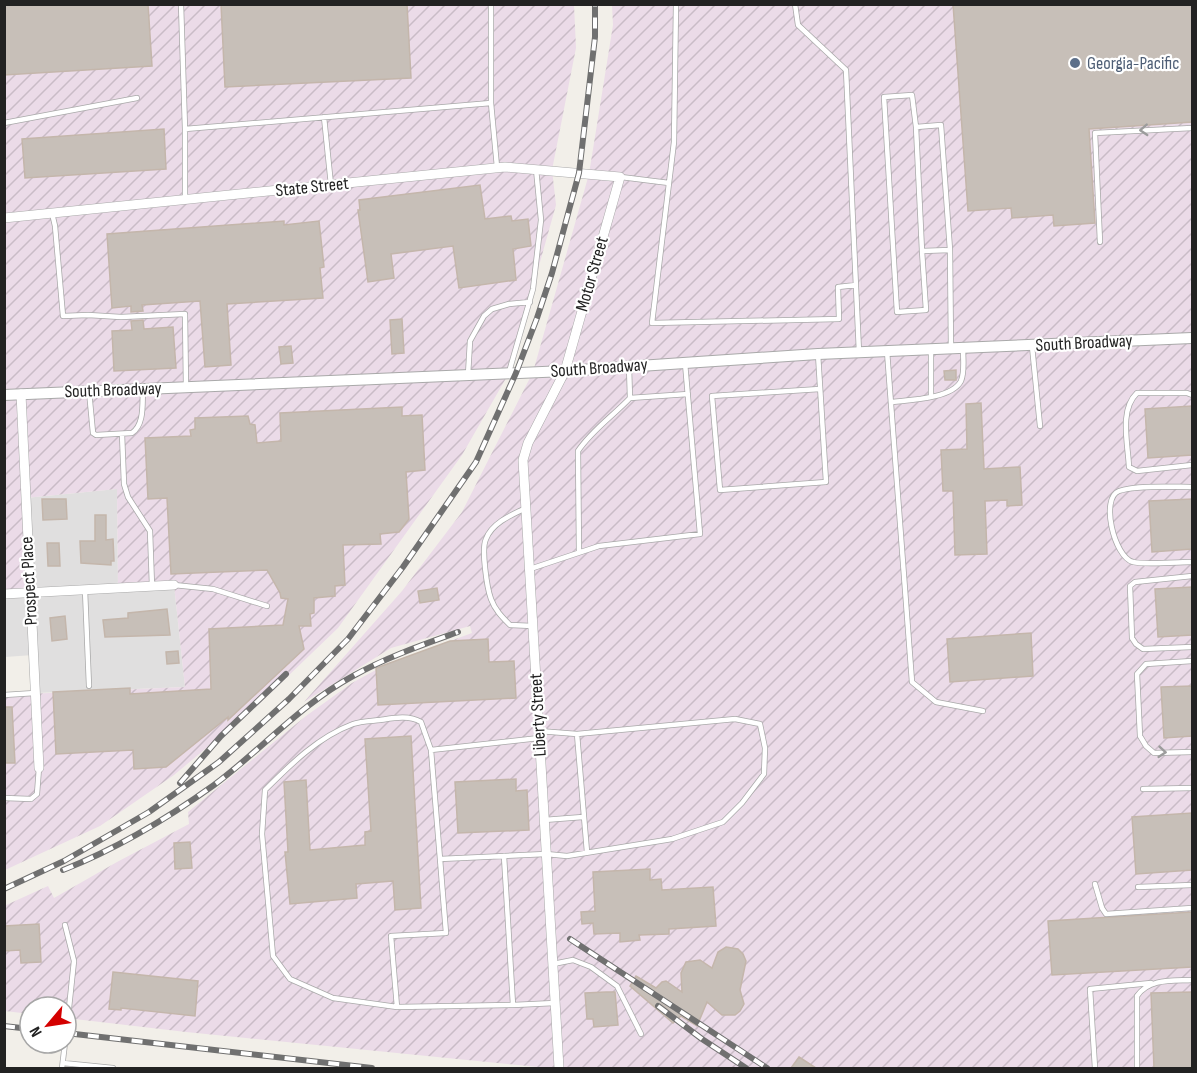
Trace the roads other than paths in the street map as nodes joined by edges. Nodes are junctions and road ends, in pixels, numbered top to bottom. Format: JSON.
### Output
{"nodes":[{"id":1,"x":181,"y":4,"type":"edge"},
{"id":2,"x":491,"y":4,"type":"edge"},
{"id":3,"x":676,"y":4,"type":"edge"},
{"id":4,"x":795,"y":4,"type":"edge"},
{"id":5,"x":137,"y":98,"type":"dead end"},
{"id":6,"x":491,"y":103,"type":"junction"},
{"id":7,"x":324,"y":117,"type":"junction"},
{"id":8,"x":4,"y":123,"type":"edge"},
{"id":9,"x":916,"y":127,"type":"junction"},
{"id":10,"x":1192,"y":128,"type":"edge"},
{"id":11,"x":185,"y":129,"type":"junction"},
{"id":12,"x":497,"y":167,"type":"junction"},
{"id":13,"x":536,"y":169,"type":"junction"},
{"id":14,"x":620,"y":177,"type":"junction"},
{"id":15,"x":669,"y":183,"type":"junction"},
{"id":16,"x":331,"y":184,"type":"junction"},
{"id":17,"x":185,"y":200,"type":"junction"},
{"id":18,"x":52,"y":213,"type":"junction"},
{"id":19,"x":4,"y":218,"type":"edge"},
{"id":20,"x":1100,"y":242,"type":"dead end"},
{"id":21,"x":950,"y":250,"type":"junction"},
{"id":22,"x":922,"y":252,"type":"junction"},
{"id":23,"x":856,"y":285,"type":"junction"},
{"id":24,"x":530,"y":302,"type":"junction"},
{"id":25,"x":1192,"y":338,"type":"edge"},
{"id":26,"x":1032,"y":346,"type":"junction"},
{"id":27,"x":963,"y":348,"type":"junction"},
{"id":28,"x":951,"y":349,"type":"junction"},
{"id":29,"x":931,"y":350,"type":"junction"},
{"id":30,"x":887,"y":351,"type":"junction"},
{"id":31,"x":859,"y":352,"type":"junction"},
{"id":32,"x":818,"y":354,"type":"junction"},
{"id":33,"x":685,"y":363,"type":"junction"},
{"id":34,"x":629,"y":367,"type":"junction"},
{"id":35,"x":565,"y":371,"type":"junction"},
{"id":36,"x":509,"y":373,"type":"junction"},
{"id":37,"x":468,"y":375,"type":"junction"},
{"id":38,"x":186,"y":387,"type":"junction"},
{"id":39,"x":143,"y":389,"type":"junction"},
{"id":40,"x":820,"y":389,"type":"junction"},
{"id":41,"x":89,"y":391,"type":"junction"},
{"id":42,"x":21,"y":394,"type":"junction"},
{"id":43,"x":688,"y":394,"type":"junction"},
{"id":44,"x":4,"y":395,"type":"edge"},
{"id":45,"x":1192,"y":395,"type":"edge"},
{"id":46,"x":931,"y":397,"type":"junction"},
{"id":47,"x":630,"y":398,"type":"junction"},
{"id":48,"x":891,"y":402,"type":"junction"},
{"id":49,"x":1040,"y":426,"type":"dead end"},
{"id":50,"x":122,"y":434,"type":"junction"},
{"id":51,"x":1192,"y":465,"type":"edge"},
{"id":52,"x":1192,"y":487,"type":"edge"},
{"id":53,"x":526,"y":508,"type":"junction"},
{"id":54,"x":579,"y":552,"type":"junction"},
{"id":55,"x":1192,"y":562,"type":"edge"},
{"id":56,"x":530,"y":569,"type":"junction"},
{"id":57,"x":1192,"y":576,"type":"edge"},
{"id":58,"x":174,"y":585,"type":"joint"},
{"id":59,"x":152,"y":586,"type":"junction"},
{"id":60,"x":85,"y":590,"type":"junction"},
{"id":61,"x":29,"y":592,"type":"junction"},
{"id":62,"x":4,"y":594,"type":"edge"},
{"id":63,"x":267,"y":606,"type":"dead end"},
{"id":64,"x":533,"y":626,"type":"junction"},
{"id":65,"x":1192,"y":647,"type":"edge"},
{"id":66,"x":1192,"y":661,"type":"edge"},
{"id":67,"x":89,"y":686,"type":"dead end"},
{"id":68,"x":35,"y":693,"type":"junction"},
{"id":69,"x":4,"y":695,"type":"edge"},
{"id":70,"x":982,"y":711,"type":"dead end"},
{"id":71,"x":539,"y":734,"type":"junction"},
{"id":72,"x":577,"y":734,"type":"junction"},
{"id":73,"x":431,"y":750,"type":"junction"},
{"id":74,"x":1192,"y":752,"type":"edge"},
{"id":75,"x":39,"y":768,"type":"joint"},
{"id":76,"x":1192,"y":788,"type":"edge"},
{"id":77,"x":1143,"y":789,"type":"dead end"},
{"id":78,"x":4,"y":798,"type":"edge"},
{"id":79,"x":583,"y":817,"type":"junction"},
{"id":80,"x":544,"y":820,"type":"junction"},
{"id":81,"x":586,"y":852,"type":"junction"},
{"id":82,"x":546,"y":854,"type":"junction"},
{"id":83,"x":504,"y":856,"type":"junction"},
{"id":84,"x":440,"y":859,"type":"junction"},
{"id":85,"x":1095,"y":884,"type":"dead end"},
{"id":86,"x":1192,"y":885,"type":"edge"},
{"id":87,"x":1138,"y":887,"type":"dead end"},
{"id":88,"x":1192,"y":908,"type":"edge"},
{"id":89,"x":65,"y":924,"type":"dead end"},
{"id":90,"x":553,"y":964,"type":"junction"},
{"id":91,"x":1192,"y":980,"type":"edge"},
{"id":92,"x":1151,"y":983,"type":"junction"},
{"id":93,"x":70,"y":995,"type":"edge"},
{"id":94,"x":555,"y":1003,"type":"junction"},
{"id":95,"x":513,"y":1005,"type":"junction"},
{"id":96,"x":397,"y":1007,"type":"junction"},
{"id":97,"x":641,"y":1034,"type":"dead end"},
{"id":98,"x":62,"y":1066,"type":"edge"},
{"id":99,"x":113,"y":1068,"type":"edge"},
{"id":100,"x":559,"y":1068,"type":"edge"},
{"id":101,"x":1095,"y":1068,"type":"edge"},
{"id":102,"x":1137,"y":1068,"type":"edge"}],
"edges":[{"from":1,"to":11,"type":"lane"},
{"from":2,"to":6,"type":"lane"},
{"from":3,"to":15,"type":"lane"},
{"from":4,"to":23,"type":"lane"},
{"from":5,"to":8,"type":"lane"},
{"from":6,"to":7,"type":"lane"},
{"from":6,"to":12,"type":"lane"},
{"from":7,"to":11,"type":"lane"},
{"from":7,"to":16,"type":"lane"},
{"from":9,"to":21,"type":"lane"},
{"from":9,"to":22,"type":"lane"},
{"from":9,"to":22,"type":"lane"},
{"from":10,"to":20,"type":"lane","one_way":true},
{"from":11,"to":17,"type":"lane"},
{"from":12,"to":13,"type":"street","name":"State Street"},
{"from":12,"to":16,"type":"street","name":"State Street"},
{"from":13,"to":14,"type":"street","name":"State Street"},
{"from":13,"to":24,"type":"lane"},
{"from":14,"to":15,"type":"lane"},
{"from":14,"to":35,"type":"street","name":"Motor Street"},
{"from":15,"to":23,"type":"lane"},
{"from":16,"to":17,"type":"street","name":"State Street"},
{"from":17,"to":18,"type":"street","name":"State Street"},
{"from":18,"to":19,"type":"street","name":"State Street"},
{"from":18,"to":38,"type":"lane"},
{"from":21,"to":22,"type":"lane"},
{"from":21,"to":28,"type":"lane"},
{"from":23,"to":31,"type":"lane"},
{"from":24,"to":36,"type":"lane"},
{"from":24,"to":37,"type":"lane"},
{"from":25,"to":26,"type":"street","name":"South Broadway"},
{"from":26,"to":27,"type":"street","name":"South Broadway"},
{"from":26,"to":49,"type":"lane"},
{"from":27,"to":28,"type":"street","name":"South Broadway"},
{"from":27,"to":46,"type":"lane"},
{"from":28,"to":29,"type":"street","name":"South Broadway"},
{"from":29,"to":30,"type":"street","name":"South Broadway"},
{"from":29,"to":46,"type":"lane"},
{"from":30,"to":31,"type":"street","name":"South Broadway"},
{"from":30,"to":48,"type":"lane"},
{"from":31,"to":32,"type":"street","name":"South Broadway"},
{"from":32,"to":33,"type":"street","name":"South Broadway"},
{"from":32,"to":40,"type":"lane"},
{"from":33,"to":34,"type":"street","name":"South Broadway"},
{"from":33,"to":43,"type":"lane"},
{"from":34,"to":35,"type":"street","name":"South Broadway"},
{"from":34,"to":47,"type":"lane"},
{"from":35,"to":36,"type":"street","name":"South Broadway"},
{"from":35,"to":53,"type":"street","name":"Liberty Street"},
{"from":36,"to":37,"type":"street","name":"South Broadway"},
{"from":37,"to":38,"type":"street","name":"South Broadway"},
{"from":38,"to":39,"type":"street","name":"South Broadway"},
{"from":39,"to":41,"type":"street","name":"South Broadway"},
{"from":39,"to":50,"type":"lane"},
{"from":40,"to":40,"type":"lane"},
{"from":41,"to":42,"type":"street","name":"South Broadway"},
{"from":41,"to":50,"type":"lane"},
{"from":42,"to":44,"type":"street","name":"South Broadway"},
{"from":42,"to":61,"type":"street","name":"Prospect Place"},
{"from":43,"to":47,"type":"lane"},
{"from":43,"to":54,"type":"lane"},
{"from":45,"to":51,"type":"lane"},
{"from":46,"to":48,"type":"lane"},
{"from":47,"to":54,"type":"lane"},
{"from":48,"to":70,"type":"lane"},
{"from":50,"to":59,"type":"lane"},
{"from":52,"to":55,"type":"lane"},
{"from":53,"to":56,"type":"street","name":"Liberty Street"},
{"from":53,"to":64,"type":"lane"},
{"from":54,"to":56,"type":"lane"},
{"from":56,"to":64,"type":"street","name":"Liberty Street"},
{"from":57,"to":65,"type":"lane"},
{"from":58,"to":59,"type":"street"},
{"from":58,"to":63,"type":"lane"},
{"from":59,"to":60,"type":"street"},
{"from":60,"to":61,"type":"street"},
{"from":60,"to":67,"type":"lane"},
{"from":61,"to":62,"type":"street"},
{"from":61,"to":68,"type":"street","name":"Prospect Place"},
{"from":64,"to":71,"type":"street","name":"Liberty Street"},
{"from":66,"to":74,"type":"lane","one_way":true},
{"from":68,"to":69,"type":"lane"},
{"from":68,"to":75,"type":"street","name":"Prospect Place"},
{"from":71,"to":72,"type":"lane"},
{"from":71,"to":73,"type":"lane"},
{"from":71,"to":80,"type":"street","name":"Liberty Street"},
{"from":72,"to":79,"type":"lane"},
{"from":72,"to":81,"type":"lane"},
{"from":73,"to":84,"type":"lane"},
{"from":73,"to":96,"type":"lane"},
{"from":75,"to":78,"type":"lane"},
{"from":76,"to":77,"type":"lane"},
{"from":79,"to":80,"type":"lane"},
{"from":79,"to":81,"type":"lane"},
{"from":80,"to":82,"type":"street","name":"Liberty Street"},
{"from":81,"to":82,"type":"lane"},
{"from":82,"to":83,"type":"lane"},
{"from":82,"to":90,"type":"street","name":"Liberty Street"},
{"from":83,"to":84,"type":"lane"},
{"from":83,"to":95,"type":"lane"},
{"from":84,"to":96,"type":"lane"},
{"from":85,"to":88,"type":"lane"},
{"from":86,"to":87,"type":"lane"},
{"from":89,"to":93,"type":"lane"},
{"from":90,"to":94,"type":"street","name":"Liberty Street"},
{"from":90,"to":97,"type":"lane"},
{"from":91,"to":92,"type":"lane"},
{"from":92,"to":101,"type":"lane"},
{"from":92,"to":102,"type":"lane"},
{"from":94,"to":95,"type":"lane"},
{"from":94,"to":100,"type":"street","name":"Liberty Street"},
{"from":95,"to":96,"type":"lane"},
{"from":98,"to":99,"type":"lane"}]}
